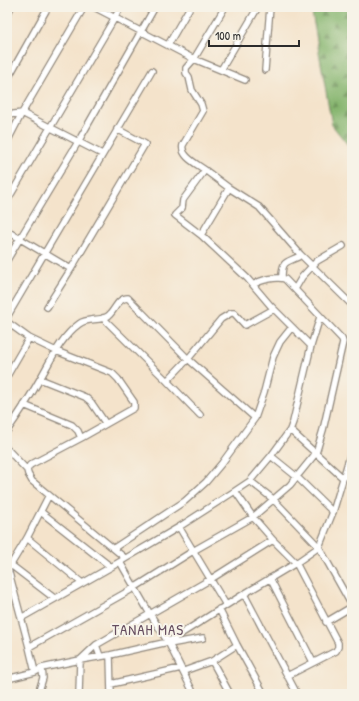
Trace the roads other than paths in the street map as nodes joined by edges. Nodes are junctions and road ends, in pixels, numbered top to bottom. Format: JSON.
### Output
{"nodes":[{"id":1,"x":11,"y":7,"type":"edge"},
{"id":2,"x":48,"y":7,"type":"edge"},
{"id":3,"x":84,"y":7,"type":"edge"},
{"id":4,"x":94,"y":7,"type":"edge"},
{"id":5,"x":120,"y":7,"type":"edge"},
{"id":6,"x":155,"y":7,"type":"edge"},
{"id":7,"x":190,"y":7,"type":"edge"},
{"id":8,"x":225,"y":7,"type":"edge"},
{"id":9,"x":258,"y":7,"type":"edge"},
{"id":10,"x":270,"y":7,"type":"edge"},
{"id":11,"x":7,"y":15,"type":"edge"},
{"id":12,"x":114,"y":18,"type":"junction"},
{"id":13,"x":142,"y":31,"type":"junction"},
{"id":14,"x":168,"y":45,"type":"junction"},
{"id":15,"x":194,"y":58,"type":"junction"},
{"id":16,"x":221,"y":70,"type":"junction"},
{"id":17,"x":265,"y":70,"type":"dead end"},
{"id":18,"x":152,"y":71,"type":"dead end"},
{"id":19,"x":7,"y":80,"type":"edge"},
{"id":20,"x":245,"y":80,"type":"dead end"},
{"id":21,"x":22,"y":113,"type":"junction"},
{"id":22,"x":7,"y":115,"type":"edge"},
{"id":23,"x":51,"y":128,"type":"junction"},
{"id":24,"x":117,"y":129,"type":"junction"},
{"id":25,"x":7,"y":142,"type":"edge"},
{"id":26,"x":78,"y":142,"type":"junction"},
{"id":27,"x":102,"y":154,"type":"junction"},
{"id":28,"x":205,"y":170,"type":"junction"},
{"id":29,"x":229,"y":188,"type":"junction"},
{"id":30,"x":7,"y":201,"type":"edge"},
{"id":31,"x":7,"y":231,"type":"edge"},
{"id":32,"x":201,"y":235,"type":"junction"},
{"id":33,"x":20,"y":239,"type":"junction"},
{"id":34,"x":344,"y":246,"type":"dead end"},
{"id":35,"x":45,"y":253,"type":"junction"},
{"id":36,"x":300,"y":254,"type":"junction"},
{"id":37,"x":7,"y":260,"type":"edge"},
{"id":38,"x":312,"y":266,"type":"junction"},
{"id":39,"x":71,"y":269,"type":"junction"},
{"id":40,"x":282,"y":278,"type":"junction"},
{"id":41,"x":253,"y":285,"type":"junction"},
{"id":42,"x":294,"y":289,"type":"junction"},
{"id":43,"x":352,"y":305,"type":"edge"},
{"id":44,"x":46,"y":307,"type":"dead end"},
{"id":45,"x":274,"y":309,"type":"junction"},
{"id":46,"x":7,"y":317,"type":"edge"},
{"id":47,"x":320,"y":317,"type":"junction"},
{"id":48,"x":103,"y":318,"type":"junction"},
{"id":49,"x":7,"y":322,"type":"edge"},
{"id":50,"x":292,"y":327,"type":"junction"},
{"id":51,"x":29,"y":338,"type":"junction"},
{"id":52,"x":311,"y":346,"type":"junction"},
{"id":53,"x":56,"y":351,"type":"junction"},
{"id":54,"x":188,"y":359,"type":"junction"},
{"id":55,"x":7,"y":376,"type":"edge"},
{"id":56,"x":40,"y":379,"type":"junction"},
{"id":57,"x":167,"y":381,"type":"junction"},
{"id":58,"x":24,"y":405,"type":"junction"},
{"id":59,"x":200,"y":415,"type":"dead end"},
{"id":60,"x":255,"y":418,"type":"junction"},
{"id":61,"x":106,"y":424,"type":"junction"},
{"id":62,"x":290,"y":430,"type":"junction"},
{"id":63,"x":7,"y":431,"type":"edge"},
{"id":64,"x":80,"y":438,"type":"junction"},
{"id":65,"x":352,"y":449,"type":"edge"},
{"id":66,"x":7,"y":450,"type":"edge"},
{"id":67,"x":316,"y":453,"type":"junction"},
{"id":68,"x":271,"y":456,"type":"junction"},
{"id":69,"x":27,"y":470,"type":"junction"},
{"id":70,"x":297,"y":477,"type":"junction"},
{"id":71,"x":343,"y":478,"type":"junction"},
{"id":72,"x":250,"y":481,"type":"junction"},
{"id":73,"x":235,"y":491,"type":"junction"},
{"id":74,"x":49,"y":495,"type":"junction"},
{"id":75,"x":273,"y":499,"type":"junction"},
{"id":76,"x":41,"y":512,"type":"junction"},
{"id":77,"x":333,"y":512,"type":"junction"},
{"id":78,"x":253,"y":517,"type":"junction"},
{"id":79,"x":179,"y":527,"type":"junction"},
{"id":80,"x":27,"y":538,"type":"junction"},
{"id":81,"x":273,"y":540,"type":"junction"},
{"id":82,"x":319,"y":546,"type":"junction"},
{"id":83,"x":114,"y":548,"type":"junction"},
{"id":84,"x":193,"y":551,"type":"junction"},
{"id":85,"x":125,"y":558,"type":"junction"},
{"id":86,"x":120,"y":562,"type":"junction"},
{"id":87,"x":296,"y":563,"type":"junction"},
{"id":88,"x":111,"y":567,"type":"junction"},
{"id":89,"x":9,"y":568,"type":"edge"},
{"id":90,"x":270,"y":578,"type":"junction"},
{"id":91,"x":211,"y":579,"type":"junction"},
{"id":92,"x":82,"y":583,"type":"junction"},
{"id":93,"x":134,"y":588,"type":"junction"},
{"id":94,"x":244,"y":594,"type":"junction"},
{"id":95,"x":54,"y":598,"type":"junction"},
{"id":96,"x":226,"y":605,"type":"junction"},
{"id":97,"x":219,"y":610,"type":"junction"},
{"id":98,"x":150,"y":614,"type":"junction"},
{"id":99,"x":21,"y":618,"type":"junction"},
{"id":100,"x":326,"y":622,"type":"junction"},
{"id":101,"x":203,"y":638,"type":"dead end"},
{"id":102,"x":169,"y":643,"type":"junction"},
{"id":103,"x":96,"y":645,"type":"junction"},
{"id":104,"x":237,"y":645,"type":"junction"},
{"id":105,"x":29,"y":647,"type":"junction"},
{"id":106,"x":110,"y":655,"type":"junction"},
{"id":107,"x":100,"y":656,"type":"junction"},
{"id":108,"x":80,"y":660,"type":"junction"},
{"id":109,"x":212,"y":660,"type":"junction"},
{"id":110,"x":313,"y":662,"type":"junction"},
{"id":111,"x":42,"y":668,"type":"junction"},
{"id":112,"x":182,"y":669,"type":"junction"},
{"id":113,"x":35,"y":672,"type":"junction"},
{"id":114,"x":287,"y":676,"type":"junction"},
{"id":115,"x":7,"y":679,"type":"edge"},
{"id":116,"x":111,"y":684,"type":"junction"},
{"id":117,"x":38,"y":694,"type":"edge"},
{"id":118,"x":79,"y":694,"type":"edge"},
{"id":119,"x":111,"y":694,"type":"edge"},
{"id":120,"x":193,"y":694,"type":"edge"},
{"id":121,"x":230,"y":694,"type":"edge"},
{"id":122,"x":264,"y":694,"type":"edge"},
{"id":123,"x":297,"y":694,"type":"edge"}],
"edges":[{"from":1,"to":11,"type":"street"},
{"from":2,"to":19,"type":"street"},
{"from":3,"to":21,"type":"street"},
{"from":4,"to":12,"type":"street"},
{"from":5,"to":12,"type":"street"},
{"from":6,"to":13,"type":"street"},
{"from":7,"to":14,"type":"street"},
{"from":8,"to":15,"type":"street"},
{"from":9,"to":16,"type":"street"},
{"from":10,"to":17,"type":"street"},
{"from":12,"to":13,"type":"street"},
{"from":12,"to":23,"type":"street"},
{"from":13,"to":14,"type":"street"},
{"from":13,"to":26,"type":"street"},
{"from":14,"to":15,"type":"street"},
{"from":15,"to":16,"type":"street"},
{"from":15,"to":28,"type":"street"},
{"from":16,"to":20,"type":"street"},
{"from":18,"to":24,"type":"street"},
{"from":21,"to":22,"type":"street"},
{"from":21,"to":23,"type":"street"},
{"from":21,"to":25,"type":"street"},
{"from":23,"to":26,"type":"street"},
{"from":23,"to":30,"type":"street"},
{"from":24,"to":27,"type":"street"},
{"from":24,"to":39,"type":"street"},
{"from":26,"to":27,"type":"street"},
{"from":26,"to":33,"type":"street"},
{"from":27,"to":35,"type":"street"},
{"from":28,"to":29,"type":"street"},
{"from":28,"to":32,"type":"street"},
{"from":29,"to":32,"type":"street"},
{"from":29,"to":36,"type":"street"},
{"from":31,"to":33,"type":"street"},
{"from":32,"to":41,"type":"street"},
{"from":33,"to":35,"type":"street"},
{"from":33,"to":37,"type":"street"},
{"from":34,"to":38,"type":"street"},
{"from":35,"to":39,"type":"street"},
{"from":35,"to":46,"type":"street"},
{"from":36,"to":38,"type":"street"},
{"from":36,"to":40,"type":"street"},
{"from":38,"to":42,"type":"street"},
{"from":38,"to":43,"type":"street"},
{"from":39,"to":44,"type":"street"},
{"from":40,"to":41,"type":"street"},
{"from":40,"to":42,"type":"street"},
{"from":41,"to":45,"type":"street"},
{"from":42,"to":47,"type":"street"},
{"from":45,"to":50,"type":"street"},
{"from":45,"to":54,"type":"street"},
{"from":47,"to":52,"type":"street"},
{"from":47,"to":67,"type":"street"},
{"from":48,"to":53,"type":"street"},
{"from":48,"to":54,"type":"street"},
{"from":48,"to":57,"type":"street"},
{"from":49,"to":51,"type":"street"},
{"from":50,"to":52,"type":"street"},
{"from":50,"to":60,"type":"street"},
{"from":51,"to":53,"type":"street"},
{"from":51,"to":55,"type":"street"},
{"from":52,"to":62,"type":"street"},
{"from":53,"to":56,"type":"street"},
{"from":53,"to":61,"type":"street"},
{"from":54,"to":57,"type":"street"},
{"from":54,"to":60,"type":"street"},
{"from":56,"to":58,"type":"street"},
{"from":56,"to":61,"type":"street"},
{"from":57,"to":59,"type":"street"},
{"from":58,"to":63,"type":"street"},
{"from":58,"to":64,"type":"street"},
{"from":60,"to":83,"type":"street"},
{"from":61,"to":64,"type":"street"},
{"from":62,"to":67,"type":"street"},
{"from":62,"to":68,"type":"street"},
{"from":64,"to":69,"type":"street"},
{"from":65,"to":71,"type":"street"},
{"from":66,"to":69,"type":"street"},
{"from":67,"to":70,"type":"street"},
{"from":67,"to":71,"type":"street"},
{"from":68,"to":70,"type":"street"},
{"from":68,"to":72,"type":"street"},
{"from":69,"to":74,"type":"street"},
{"from":70,"to":75,"type":"street"},
{"from":70,"to":77,"type":"street"},
{"from":71,"to":77,"type":"street"},
{"from":72,"to":73,"type":"street"},
{"from":72,"to":75,"type":"street"},
{"from":73,"to":78,"type":"street"},
{"from":73,"to":79,"type":"street"},
{"from":74,"to":76,"type":"street"},
{"from":74,"to":83,"type":"street"},
{"from":75,"to":78,"type":"street"},
{"from":75,"to":82,"type":"street"},
{"from":76,"to":80,"type":"street"},
{"from":76,"to":88,"type":"street"},
{"from":77,"to":82,"type":"street"},
{"from":78,"to":81,"type":"street"},
{"from":78,"to":84,"type":"street"},
{"from":79,"to":84,"type":"street"},
{"from":79,"to":85,"type":"street"},
{"from":80,"to":89,"type":"street"},
{"from":80,"to":92,"type":"street"},
{"from":81,"to":87,"type":"street"},
{"from":81,"to":91,"type":"street"},
{"from":82,"to":87,"type":"street"},
{"from":82,"to":100,"type":"street"},
{"from":83,"to":85,"type":"street"},
{"from":84,"to":91,"type":"street"},
{"from":84,"to":93,"type":"street"},
{"from":85,"to":86,"type":"street"},
{"from":86,"to":88,"type":"street"},
{"from":86,"to":93,"type":"street"},
{"from":87,"to":90,"type":"street"},
{"from":87,"to":100,"type":"street"},
{"from":88,"to":92,"type":"street"},
{"from":89,"to":95,"type":"street"},
{"from":89,"to":99,"type":"street"},
{"from":90,"to":94,"type":"street"},
{"from":90,"to":110,"type":"street"},
{"from":91,"to":96,"type":"street"},
{"from":91,"to":98,"type":"street"},
{"from":92,"to":95,"type":"street"},
{"from":93,"to":98,"type":"street"},
{"from":93,"to":105,"type":"street"},
{"from":94,"to":96,"type":"street"},
{"from":94,"to":114,"type":"street"},
{"from":95,"to":99,"type":"street"},
{"from":96,"to":97,"type":"street"},
{"from":97,"to":102,"type":"street"},
{"from":97,"to":104,"type":"street"},
{"from":98,"to":102,"type":"street"},
{"from":98,"to":103,"type":"street"},
{"from":99,"to":105,"type":"street"},
{"from":100,"to":110,"type":"street"},
{"from":101,"to":102,"type":"street"},
{"from":102,"to":106,"type":"street"},
{"from":102,"to":112,"type":"street"},
{"from":103,"to":107,"type":"street"},
{"from":103,"to":108,"type":"street"},
{"from":104,"to":109,"type":"street"},
{"from":104,"to":122,"type":"street"},
{"from":105,"to":113,"type":"street"},
{"from":106,"to":107,"type":"street"},
{"from":106,"to":116,"type":"street"},
{"from":107,"to":108,"type":"street"},
{"from":108,"to":111,"type":"street"},
{"from":108,"to":118,"type":"street"},
{"from":109,"to":112,"type":"street"},
{"from":109,"to":121,"type":"street"},
{"from":110,"to":114,"type":"street"},
{"from":111,"to":113,"type":"street"},
{"from":111,"to":117,"type":"street"},
{"from":112,"to":116,"type":"street"},
{"from":112,"to":120,"type":"street"},
{"from":113,"to":115,"type":"street"},
{"from":114,"to":123,"type":"street"},
{"from":116,"to":119,"type":"street"}]}
